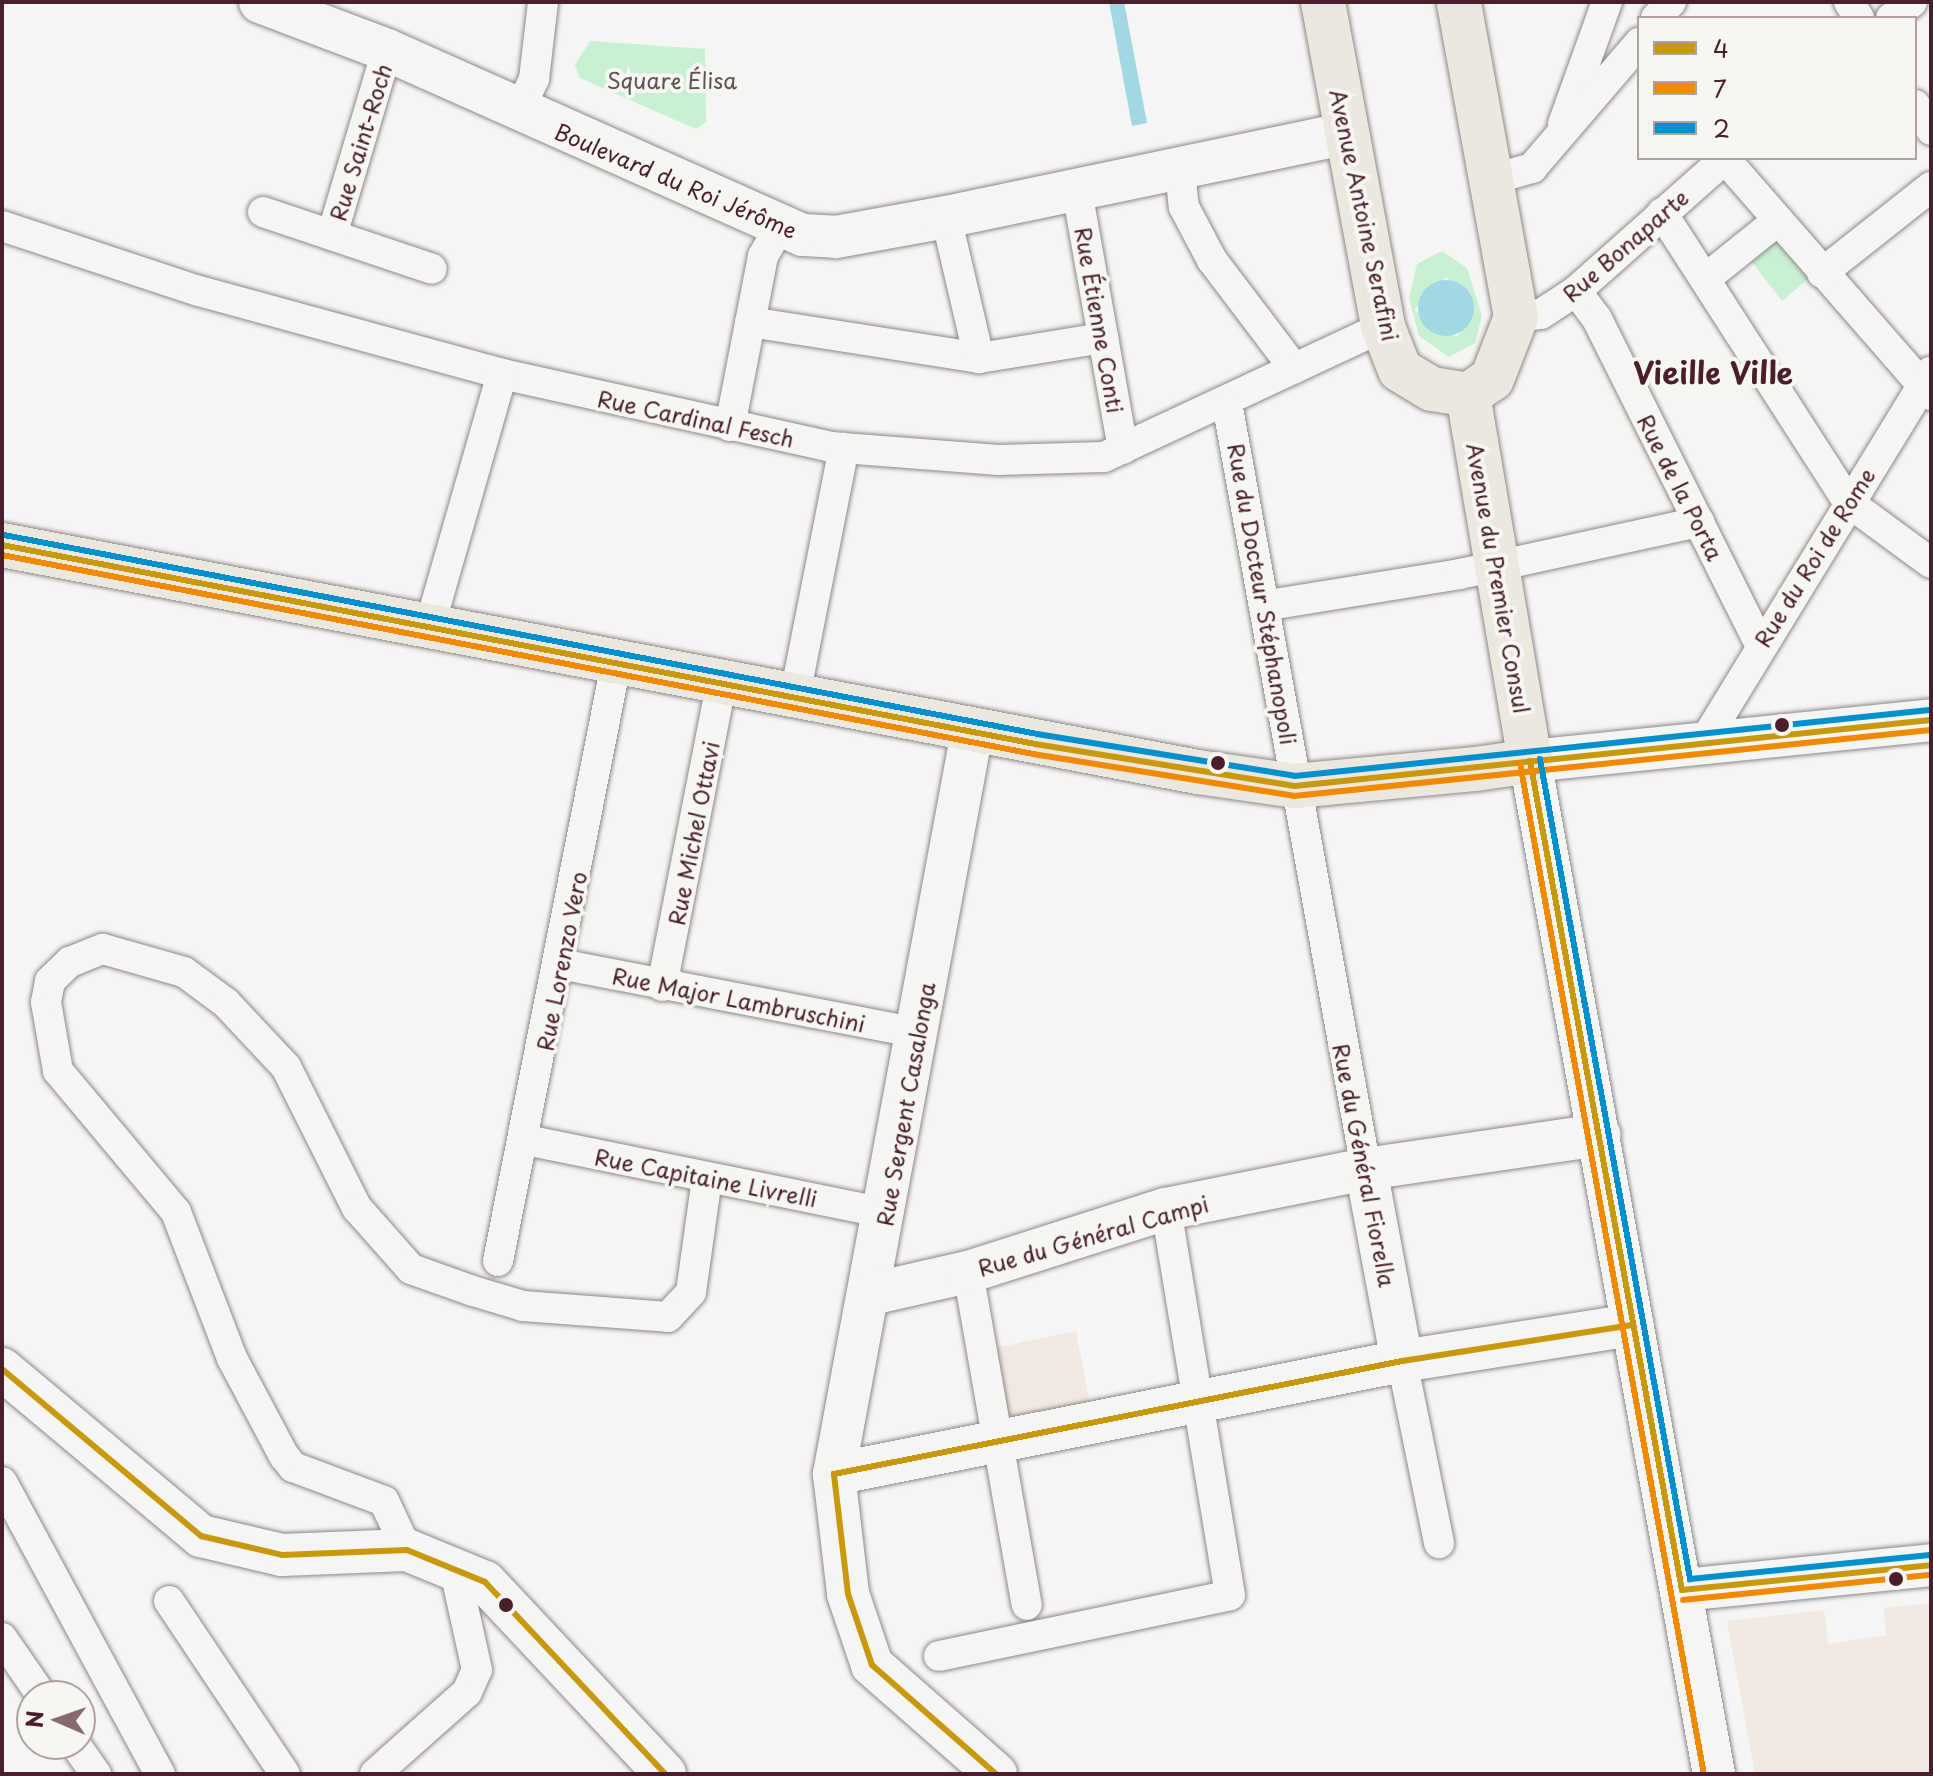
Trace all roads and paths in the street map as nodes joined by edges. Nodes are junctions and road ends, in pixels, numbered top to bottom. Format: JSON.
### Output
{"nodes":[{"id":1,"x":260,"y":2,"type":"edge"},
{"id":2,"x":543,"y":2,"type":"edge"},
{"id":3,"x":1323,"y":2,"type":"edge"},
{"id":4,"x":1459,"y":2,"type":"edge"},
{"id":5,"x":1607,"y":2,"type":"edge"},
{"id":6,"x":1912,"y":2,"type":"edge"},
{"id":7,"x":1894,"y":16,"type":"edge"},
{"id":8,"x":1637,"y":45,"type":"edge"},
{"id":9,"x":387,"y":50,"type":"junction"},
{"id":10,"x":1917,"y":108,"type":"edge"},
{"id":11,"x":518,"y":112,"type":"junction"},
{"id":12,"x":1931,"y":130,"type":"edge"},
{"id":13,"x":1347,"y":133,"type":"junction"},
{"id":14,"x":1559,"y":134,"type":"junction"},
{"id":15,"x":1724,"y":160,"type":"edge"},
{"id":16,"x":1728,"y":160,"type":"edge"},
{"id":17,"x":1180,"y":171,"type":"junction"},
{"id":18,"x":1493,"y":179,"type":"junction"},
{"id":19,"x":1931,"y":187,"type":"edge"},
{"id":20,"x":1077,"y":191,"type":"junction"},
{"id":21,"x":263,"y":212,"type":"dead end"},
{"id":22,"x":1662,"y":213,"type":"junction"},
{"id":23,"x":946,"y":217,"type":"junction"},
{"id":24,"x":1776,"y":222,"type":"junction"},
{"id":25,"x":2,"y":226,"type":"edge"},
{"id":26,"x":780,"y":226,"type":"junction"},
{"id":27,"x":332,"y":235,"type":"junction"},
{"id":28,"x":432,"y":269,"type":"dead end"},
{"id":29,"x":1822,"y":273,"type":"junction"},
{"id":30,"x":1705,"y":279,"type":"junction"},
{"id":31,"x":1576,"y":291,"type":"junction"},
{"id":32,"x":1516,"y":317,"type":"junction"},
{"id":33,"x":750,"y":322,"type":"junction"},
{"id":34,"x":1383,"y":327,"type":"junction"},
{"id":35,"x":1103,"y":338,"type":"junction"},
{"id":36,"x":979,"y":358,"type":"junction"},
{"id":37,"x":1294,"y":368,"type":"junction"},
{"id":38,"x":502,"y":374,"type":"junction"},
{"id":39,"x":1928,"y":384,"type":"edge"},
{"id":40,"x":1468,"y":395,"type":"junction"},
{"id":41,"x":1227,"y":403,"type":"junction"},
{"id":42,"x":730,"y":426,"type":"junction"},
{"id":43,"x":844,"y":448,"type":"junction"},
{"id":44,"x":1123,"y":449,"type":"junction"},
{"id":45,"x":1848,"y":502,"type":"junction"},
{"id":46,"x":1699,"y":522,"type":"junction"},
{"id":47,"x":2,"y":545,"type":"edge"},
{"id":48,"x":1931,"y":563,"type":"edge"},
{"id":49,"x":1499,"y":564,"type":"junction"},
{"id":50,"x":1269,"y":605,"type":"junction"},
{"id":51,"x":430,"y":625,"type":"junction"},
{"id":52,"x":1759,"y":643,"type":"junction"},
{"id":53,"x":617,"y":659,"type":"junction"},
{"id":54,"x":722,"y":679,"type":"junction"},
{"id":55,"x":795,"y":695,"type":"junction"},
{"id":56,"x":1931,"y":720,"type":"edge"},
{"id":57,"x":972,"y":732,"type":"junction"},
{"id":58,"x":1702,"y":745,"type":"junction"},
{"id":59,"x":1530,"y":761,"type":"junction"},
{"id":60,"x":1295,"y":786,"type":"junction"},
{"id":61,"x":560,"y":964,"type":"junction"},
{"id":62,"x":662,"y":986,"type":"junction"},
{"id":63,"x":918,"y":1033,"type":"junction"},
{"id":64,"x":1600,"y":1135,"type":"junction"},
{"id":65,"x":526,"y":1140,"type":"junction"},
{"id":66,"x":1366,"y":1169,"type":"junction"},
{"id":67,"x":707,"y":1178,"type":"junction"},
{"id":68,"x":1166,"y":1209,"type":"junction"},
{"id":69,"x":886,"y":1213,"type":"junction"},
{"id":70,"x":498,"y":1261,"type":"dead end"},
{"id":71,"x":968,"y":1272,"type":"junction"},
{"id":72,"x":871,"y":1294,"type":"junction"},
{"id":73,"x":1632,"y":1325,"type":"junction"},
{"id":74,"x":1402,"y":1361,"type":"junction"},
{"id":75,"x":2,"y":1369,"type":"edge"},
{"id":76,"x":1199,"y":1406,"type":"junction"},
{"id":77,"x":996,"y":1443,"type":"junction"},
{"id":78,"x":834,"y":1474,"type":"junction"},
{"id":79,"x":2,"y":1482,"type":"edge"},
{"id":80,"x":1439,"y":1543,"type":"dead end"},
{"id":81,"x":407,"y":1550,"type":"junction"},
{"id":82,"x":1931,"y":1565,"type":"edge"},
{"id":83,"x":454,"y":1566,"type":"junction"},
{"id":84,"x":1682,"y":1590,"type":"junction"},
{"id":85,"x":169,"y":1601,"type":"dead end"},
{"id":86,"x":1027,"y":1605,"type":"dead end"},
{"id":87,"x":2,"y":1638,"type":"edge"},
{"id":88,"x":939,"y":1656,"type":"dead end"},
{"id":89,"x":31,"y":1680,"type":"edge"},
{"id":90,"x":160,"y":1774,"type":"edge"},
{"id":91,"x":285,"y":1774,"type":"edge"},
{"id":92,"x":375,"y":1774,"type":"edge"},
{"id":93,"x":665,"y":1774,"type":"edge"},
{"id":94,"x":996,"y":1774,"type":"edge"},
{"id":95,"x":1714,"y":1774,"type":"edge"}],
"edges":[{"from":1,"to":9,"type":"main road","name":"Boulevard du Roi Jérôme"},
{"from":2,"to":11,"type":"street"},
{"from":3,"to":13,"type":"main road","name":"Avenue Antoine Serafini"},
{"from":4,"to":18,"type":"main road"},
{"from":5,"to":14,"type":"street"},
{"from":6,"to":7,"type":"street"},
{"from":8,"to":14,"type":"street"},
{"from":9,"to":11,"type":"main road","name":"Boulevard du Roi Jérôme"},
{"from":9,"to":27,"type":"street","name":"Rue Saint-Roch"},
{"from":10,"to":12,"type":"street"},
{"from":11,"to":26,"type":"main road","name":"Boulevard du Roi Jérôme"},
{"from":13,"to":17,"type":"main road","name":"Boulevard du Roi Jérôme"},
{"from":13,"to":34,"type":"main road","name":"Avenue Antoine Serafini"},
{"from":14,"to":18,"type":"street"},
{"from":15,"to":22,"type":"street","name":"Rue Bonaparte"},
{"from":16,"to":24,"type":"street"},
{"from":17,"to":20,"type":"main road","name":"Boulevard du Roi Jérôme"},
{"from":17,"to":37,"type":"street"},
{"from":18,"to":32,"type":"main road"},
{"from":19,"to":29,"type":"street"},
{"from":20,"to":23,"type":"main road","name":"Boulevard du Roi Jérôme"},
{"from":20,"to":35,"type":"street","name":"Rue Étienne Conti"},
{"from":21,"to":27,"type":"street","name":"Rue Saint-Roch"},
{"from":22,"to":30,"type":"street"},
{"from":22,"to":31,"type":"street","name":"Rue Bonaparte"},
{"from":23,"to":26,"type":"main road","name":"Boulevard du Roi Jérôme"},
{"from":23,"to":36,"type":"street"},
{"from":24,"to":29,"type":"street"},
{"from":24,"to":30,"type":"street"},
{"from":25,"to":38,"type":"street","name":"Rue Cardinal Fesch"},
{"from":26,"to":33,"type":"street"},
{"from":27,"to":28,"type":"street","name":"Rue Saint-Roch"},
{"from":29,"to":39,"type":"street"},
{"from":30,"to":45,"type":"street"},
{"from":31,"to":32,"type":"street","name":"Rue Bonaparte"},
{"from":31,"to":46,"type":"street","name":"Rue de la Porta"},
{"from":32,"to":40,"type":"main road"},
{"from":33,"to":36,"type":"street"},
{"from":33,"to":42,"type":"street"},
{"from":34,"to":37,"type":"street","name":"Rue Cardinal Fesch"},
{"from":34,"to":40,"type":"main road","name":"Avenue Antoine Serafini"},
{"from":35,"to":36,"type":"street"},
{"from":35,"to":44,"type":"street","name":"Rue Étienne Conti"},
{"from":37,"to":41,"type":"street","name":"Rue Cardinal Fesch"},
{"from":38,"to":42,"type":"street","name":"Rue Cardinal Fesch"},
{"from":38,"to":51,"type":"street"},
{"from":39,"to":45,"type":"street","name":"Rue du Roi de Rome"},
{"from":40,"to":49,"type":"main road","name":"Avenue du Premier Consul"},
{"from":41,"to":44,"type":"street","name":"Rue Cardinal Fesch"},
{"from":41,"to":50,"type":"street","name":"Rue du Docteur Stéphanopoli"},
{"from":42,"to":43,"type":"street","name":"Rue Cardinal Fesch"},
{"from":43,"to":44,"type":"street","name":"Rue Cardinal Fesch"},
{"from":43,"to":55,"type":"street"},
{"from":45,"to":48,"type":"street"},
{"from":45,"to":52,"type":"street","name":"Rue du Roi de Rome"},
{"from":46,"to":49,"type":"street"},
{"from":46,"to":52,"type":"street","name":"Rue de la Porta"},
{"from":47,"to":51,"type":"main road"},
{"from":49,"to":50,"type":"street"},
{"from":49,"to":59,"type":"main road","name":"Avenue du Premier Consul"},
{"from":50,"to":60,"type":"street","name":"Rue du Docteur Stéphanopoli"},
{"from":51,"to":53,"type":"main road"},
{"from":52,"to":58,"type":"street","name":"Rue du Roi de Rome"},
{"from":53,"to":54,"type":"main road"},
{"from":53,"to":61,"type":"street","name":"Rue Lorenzo Vero"},
{"from":54,"to":55,"type":"main road"},
{"from":54,"to":62,"type":"street","name":"Rue Michel Ottavi"},
{"from":55,"to":57,"type":"main road"},
{"from":56,"to":58,"type":"main road"},
{"from":57,"to":60,"type":"main road"},
{"from":57,"to":63,"type":"main road","name":"Rue Sergent Casalonga"},
{"from":58,"to":59,"type":"main road"},
{"from":59,"to":60,"type":"main road"},
{"from":59,"to":64,"type":"main road"},
{"from":60,"to":66,"type":"street","name":"Rue du Général Fiorella"},
{"from":61,"to":62,"type":"street","name":"Rue Major Lambruschini"},
{"from":61,"to":65,"type":"street","name":"Rue Lorenzo Vero"},
{"from":62,"to":63,"type":"street","name":"Rue Major Lambruschini"},
{"from":63,"to":69,"type":"main road","name":"Rue Sergent Casalonga"},
{"from":64,"to":66,"type":"main road","name":"Rue du Général Campi"},
{"from":64,"to":73,"type":"main road"},
{"from":65,"to":67,"type":"street","name":"Rue Capitaine Livrelli"},
{"from":65,"to":70,"type":"street","name":"Rue Lorenzo Vero"},
{"from":66,"to":68,"type":"main road","name":"Rue du Général Campi"},
{"from":66,"to":74,"type":"main road","name":"Rue du Général Fiorella"},
{"from":67,"to":69,"type":"street","name":"Rue Capitaine Livrelli"},
{"from":67,"to":81,"type":"street"},
{"from":68,"to":71,"type":"main road","name":"Rue du Général Campi"},
{"from":68,"to":76,"type":"street"},
{"from":69,"to":72,"type":"main road","name":"Rue Sergent Casalonga"},
{"from":71,"to":72,"type":"main road","name":"Rue du Général Campi"},
{"from":71,"to":77,"type":"street"},
{"from":72,"to":78,"type":"main road","name":"Rue Sergent Casalonga"},
{"from":73,"to":74,"type":"main road"},
{"from":73,"to":84,"type":"main road"},
{"from":74,"to":76,"type":"main road"},
{"from":74,"to":80,"type":"street","name":"Rue du Général Fiorella"},
{"from":75,"to":81,"type":"main road"},
{"from":76,"to":77,"type":"main road"},
{"from":76,"to":88,"type":"street"},
{"from":77,"to":78,"type":"main road"},
{"from":77,"to":86,"type":"street"},
{"from":78,"to":94,"type":"main road","name":"Rue Sergent Casalonga"},
{"from":79,"to":90,"type":"street"},
{"from":81,"to":83,"type":"main road"},
{"from":82,"to":84,"type":"main road"},
{"from":83,"to":92,"type":"street"},
{"from":83,"to":93,"type":"main road"},
{"from":84,"to":95,"type":"main road"},
{"from":85,"to":91,"type":"street"},
{"from":87,"to":89,"type":"street"}]}
